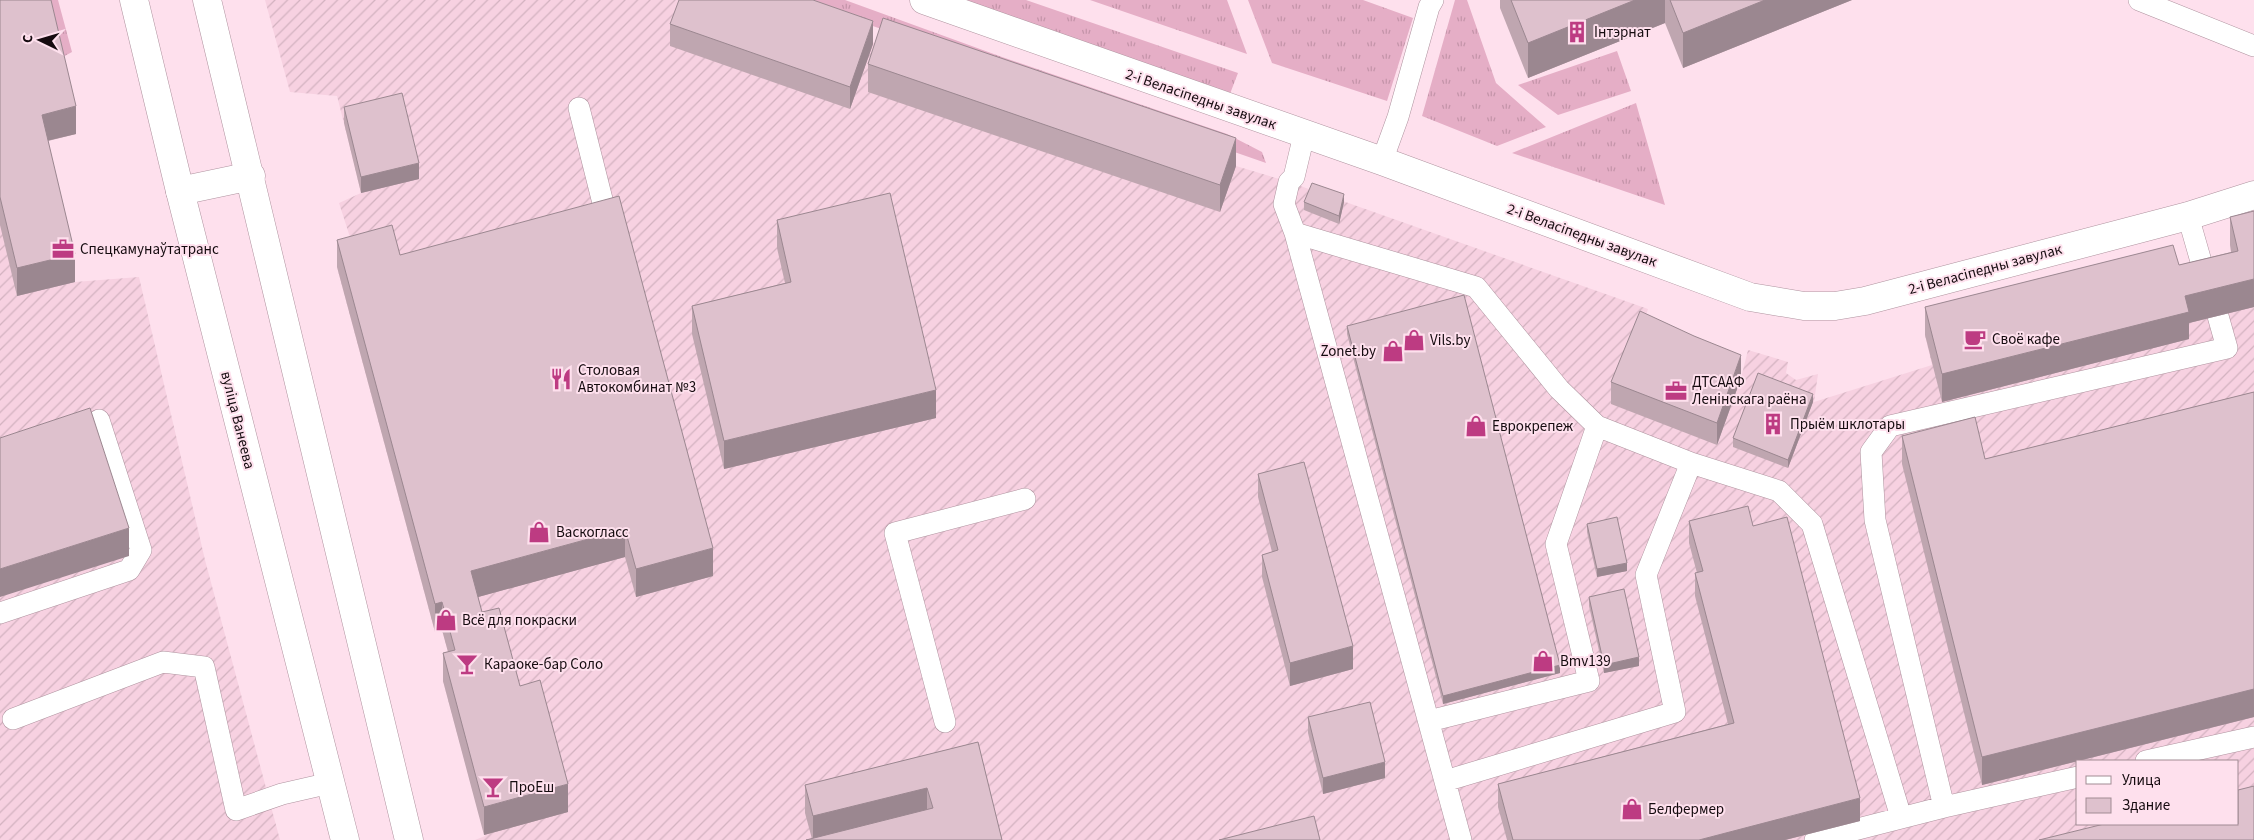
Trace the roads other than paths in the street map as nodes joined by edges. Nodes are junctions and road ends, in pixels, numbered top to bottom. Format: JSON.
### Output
{"nodes":[{"id":1,"x":134,"y":0,"type":"edge"},
{"id":2,"x":207,"y":0,"type":"edge"},
{"id":3,"x":924,"y":0,"type":"edge"},
{"id":4,"x":1433,"y":0,"type":"edge"},
{"id":5,"x":2139,"y":0,"type":"edge"},
{"id":6,"x":2254,"y":46,"type":"edge"},
{"id":7,"x":579,"y":108,"type":"dead end"},
{"id":8,"x":1304,"y":135,"type":"junction"},
{"id":9,"x":1382,"y":161,"type":"junction"},
{"id":10,"x":251,"y":176,"type":"junction"},
{"id":11,"x":180,"y":191,"type":"junction"},
{"id":12,"x":2254,"y":195,"type":"edge"},
{"id":13,"x":606,"y":215,"type":"edge"},
{"id":14,"x":2188,"y":216,"type":"junction"},
{"id":15,"x":1295,"y":233,"type":"junction"},
{"id":16,"x":2208,"y":286,"type":"edge"},
{"id":17,"x":2218,"y":316,"type":"edge"},
{"id":18,"x":99,"y":420,"type":"dead end"},
{"id":19,"x":1597,"y":426,"type":"junction"},
{"id":20,"x":1691,"y":463,"type":"junction"},
{"id":21,"x":1024,"y":499,"type":"dead end"},
{"id":22,"x":0,"y":613,"type":"edge"},
{"id":23,"x":13,"y":719,"type":"dead end"},
{"id":24,"x":1429,"y":721,"type":"junction"},
{"id":25,"x":944,"y":722,"type":"dead end"},
{"id":26,"x":2254,"y":737,"type":"edge"},
{"id":27,"x":2150,"y":760,"type":"edge"},
{"id":28,"x":2076,"y":776,"type":"edge"},
{"id":29,"x":1446,"y":780,"type":"junction"},
{"id":30,"x":330,"y":783,"type":"junction"},
{"id":31,"x":1944,"y":807,"type":"junction"},
{"id":32,"x":1901,"y":817,"type":"junction"},
{"id":33,"x":345,"y":840,"type":"edge"},
{"id":34,"x":409,"y":840,"type":"edge"},
{"id":35,"x":1461,"y":840,"type":"edge"},
{"id":36,"x":1815,"y":840,"type":"edge"}],
"edges":[{"from":1,"to":11,"type":"main road","name":"вуліца Ванеева"},
{"from":2,"to":10,"type":"main road"},
{"from":3,"to":8,"type":"main road","name":"2-і Веласіпедны завулак"},
{"from":4,"to":9,"type":"lane"},
{"from":5,"to":6,"type":"lane"},
{"from":7,"to":13,"type":"lane"},
{"from":8,"to":9,"type":"main road","name":"2-і Веласіпедны завулак"},
{"from":8,"to":15,"type":"lane"},
{"from":9,"to":14,"type":"main road","name":"2-і Веласіпедны завулак"},
{"from":10,"to":11,"type":"main road"},
{"from":10,"to":34,"type":"main road"},
{"from":11,"to":30,"type":"main road","name":"вуліца Ванеева"},
{"from":12,"to":14,"type":"main road","name":"2-і Веласіпедны завулак"},
{"from":14,"to":16,"type":"lane"},
{"from":15,"to":19,"type":"lane"},
{"from":15,"to":24,"type":"lane"},
{"from":17,"to":31,"type":"lane"},
{"from":18,"to":22,"type":"lane"},
{"from":19,"to":20,"type":"lane"},
{"from":19,"to":24,"type":"lane"},
{"from":20,"to":29,"type":"lane"},
{"from":20,"to":32,"type":"lane"},
{"from":21,"to":25,"type":"lane"},
{"from":23,"to":30,"type":"lane"},
{"from":24,"to":29,"type":"lane"},
{"from":26,"to":27,"type":"lane"},
{"from":28,"to":31,"type":"lane"},
{"from":29,"to":35,"type":"lane"},
{"from":30,"to":33,"type":"main road","name":"вуліца Ванеева"},
{"from":31,"to":32,"type":"lane"},
{"from":32,"to":36,"type":"lane"}]}
